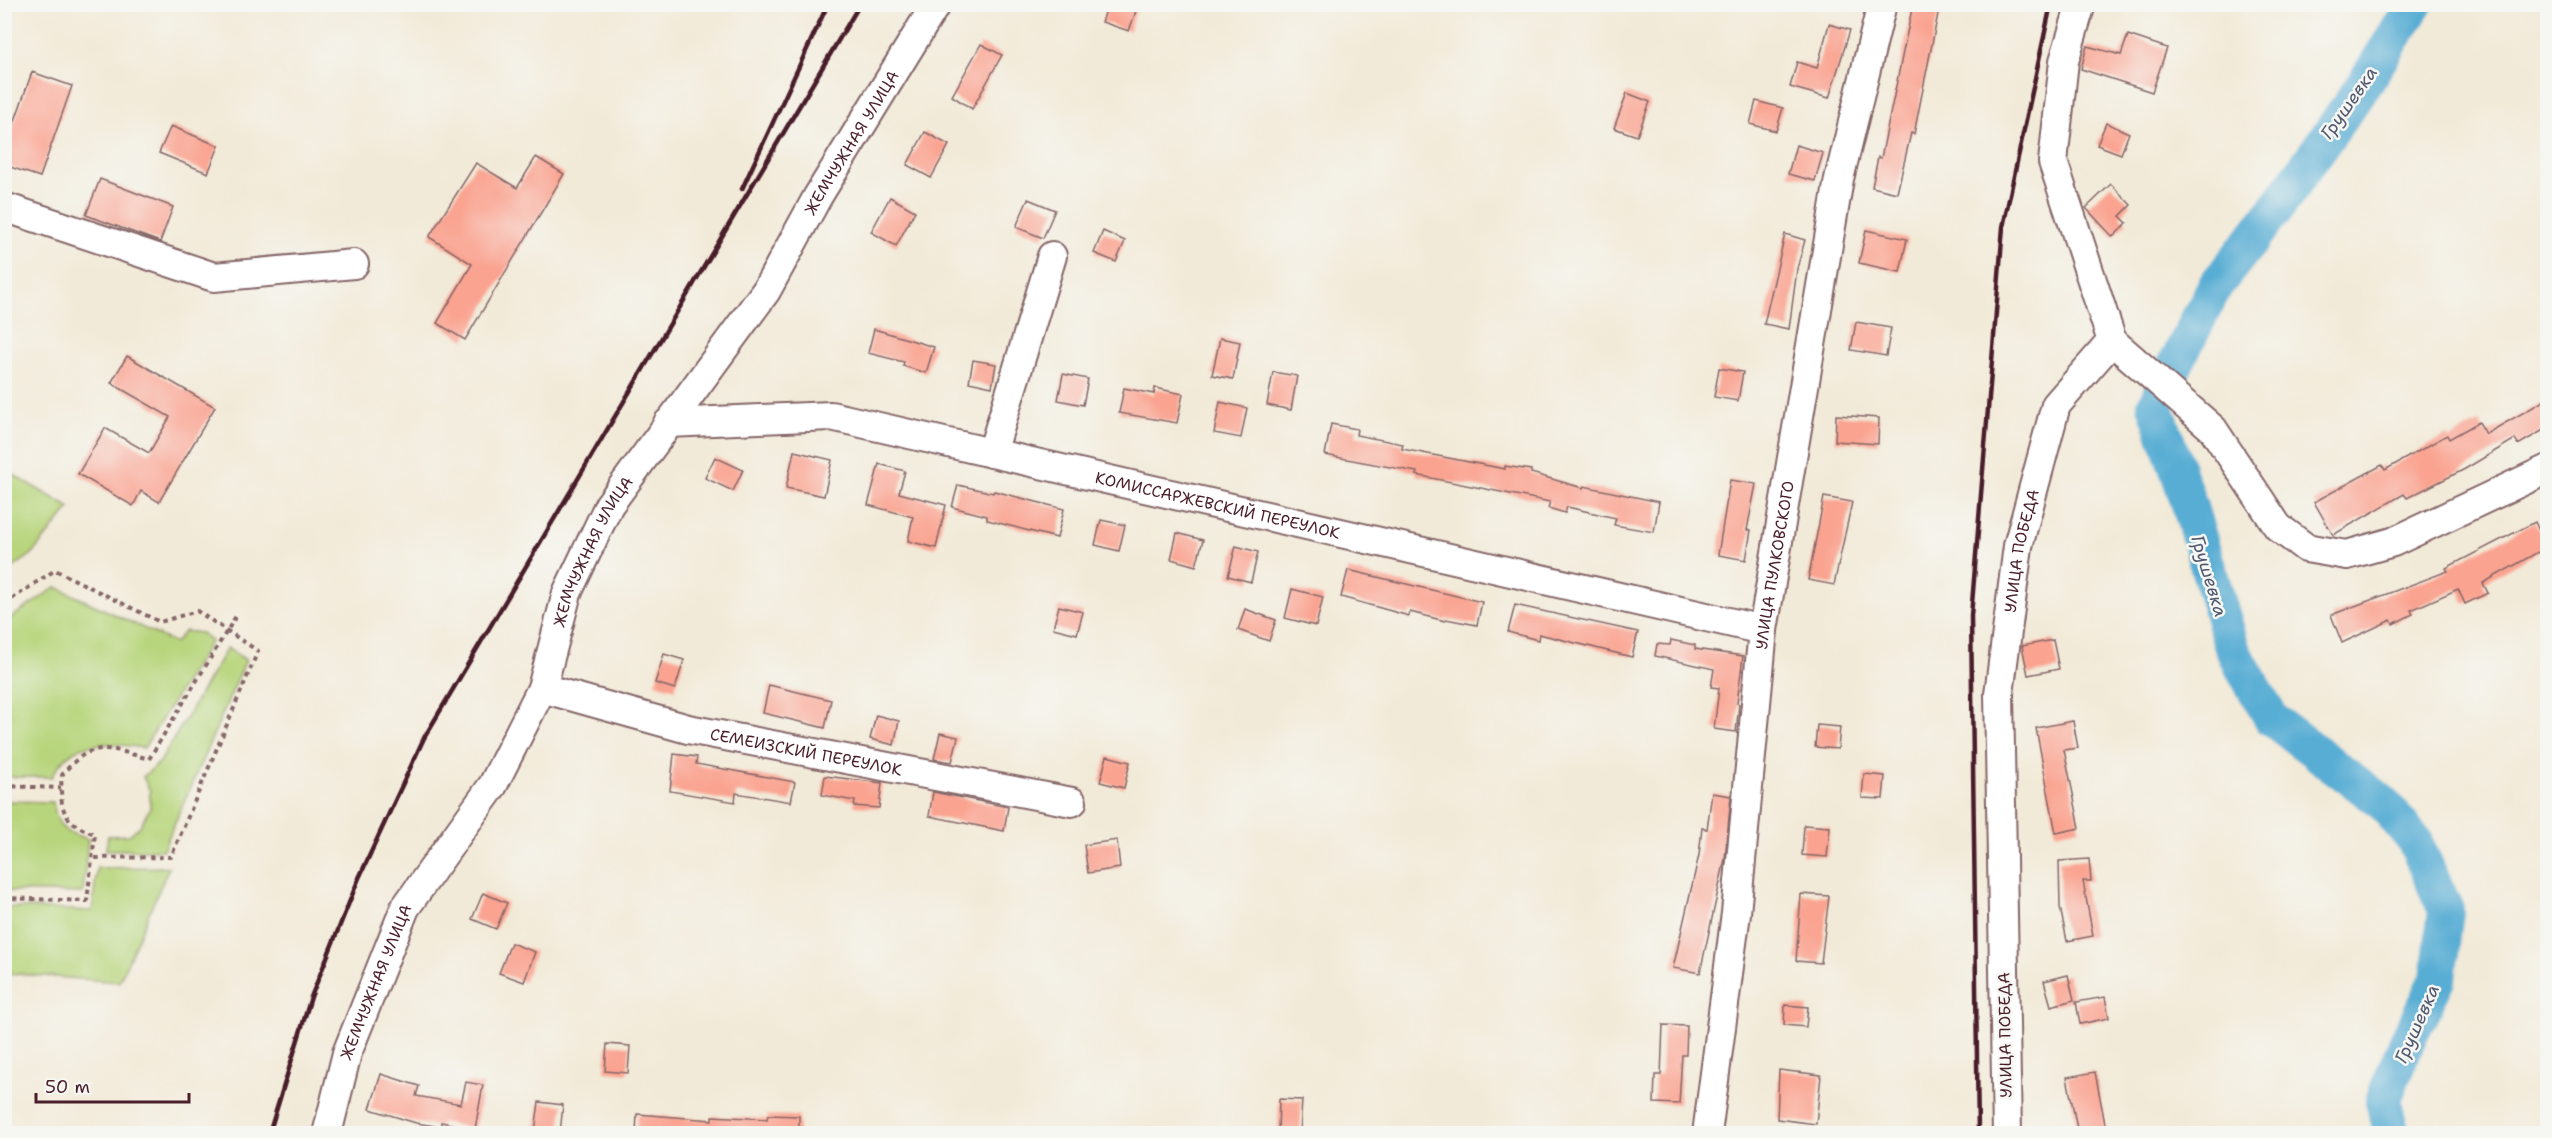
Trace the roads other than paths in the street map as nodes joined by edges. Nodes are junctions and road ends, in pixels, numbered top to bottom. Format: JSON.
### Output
{"nodes":[{"id":1,"x":936,"y":4,"type":"edge"},
{"id":2,"x":1882,"y":4,"type":"edge"},
{"id":3,"x":2081,"y":4,"type":"edge"},
{"id":4,"x":4,"y":207,"type":"edge"},
{"id":5,"x":1052,"y":256,"type":"dead end"},
{"id":6,"x":354,"y":264,"type":"dead end"},
{"id":7,"x":2112,"y":340,"type":"junction"},
{"id":8,"x":668,"y":423,"type":"junction"},
{"id":9,"x":992,"y":453,"type":"junction"},
{"id":10,"x":2547,"y":469,"type":"edge"},
{"id":11,"x":1763,"y":630,"type":"junction"},
{"id":12,"x":542,"y":688,"type":"junction"},
{"id":13,"x":1072,"y":802,"type":"dead end"},
{"id":14,"x":327,"y":1134,"type":"edge"},
{"id":15,"x":1707,"y":1134,"type":"edge"},
{"id":16,"x":2007,"y":1134,"type":"edge"}],
"edges":[{"from":1,"to":8,"type":"street","name":"ЖЕМЧУЖНАЯ УЛИЦА"},
{"from":2,"to":11,"type":"street","name":"УЛИЦА ПУЛКОВСКОГО"},
{"from":3,"to":7,"type":"street"},
{"from":4,"to":6,"type":"street"},
{"from":5,"to":9,"type":"street"},
{"from":7,"to":10,"type":"street"},
{"from":7,"to":16,"type":"street","name":"УЛИЦА ПОБЕДА"},
{"from":8,"to":9,"type":"street","name":"КОМИССАРЖЕВСКИЙ ПЕРЕУЛОК"},
{"from":8,"to":12,"type":"street","name":"ЖЕМЧУЖНАЯ УЛИЦА"},
{"from":9,"to":11,"type":"street","name":"КОМИССАРЖЕВСКИЙ ПЕРЕУЛОК"},
{"from":11,"to":15,"type":"street","name":"УЛИЦА ПУЛКОВСКОГО"},
{"from":12,"to":13,"type":"street","name":"СЕМЕИЗСКИЙ ПЕРЕУЛОК"},
{"from":12,"to":14,"type":"street","name":"ЖЕМЧУЖНАЯ УЛИЦА"}]}
